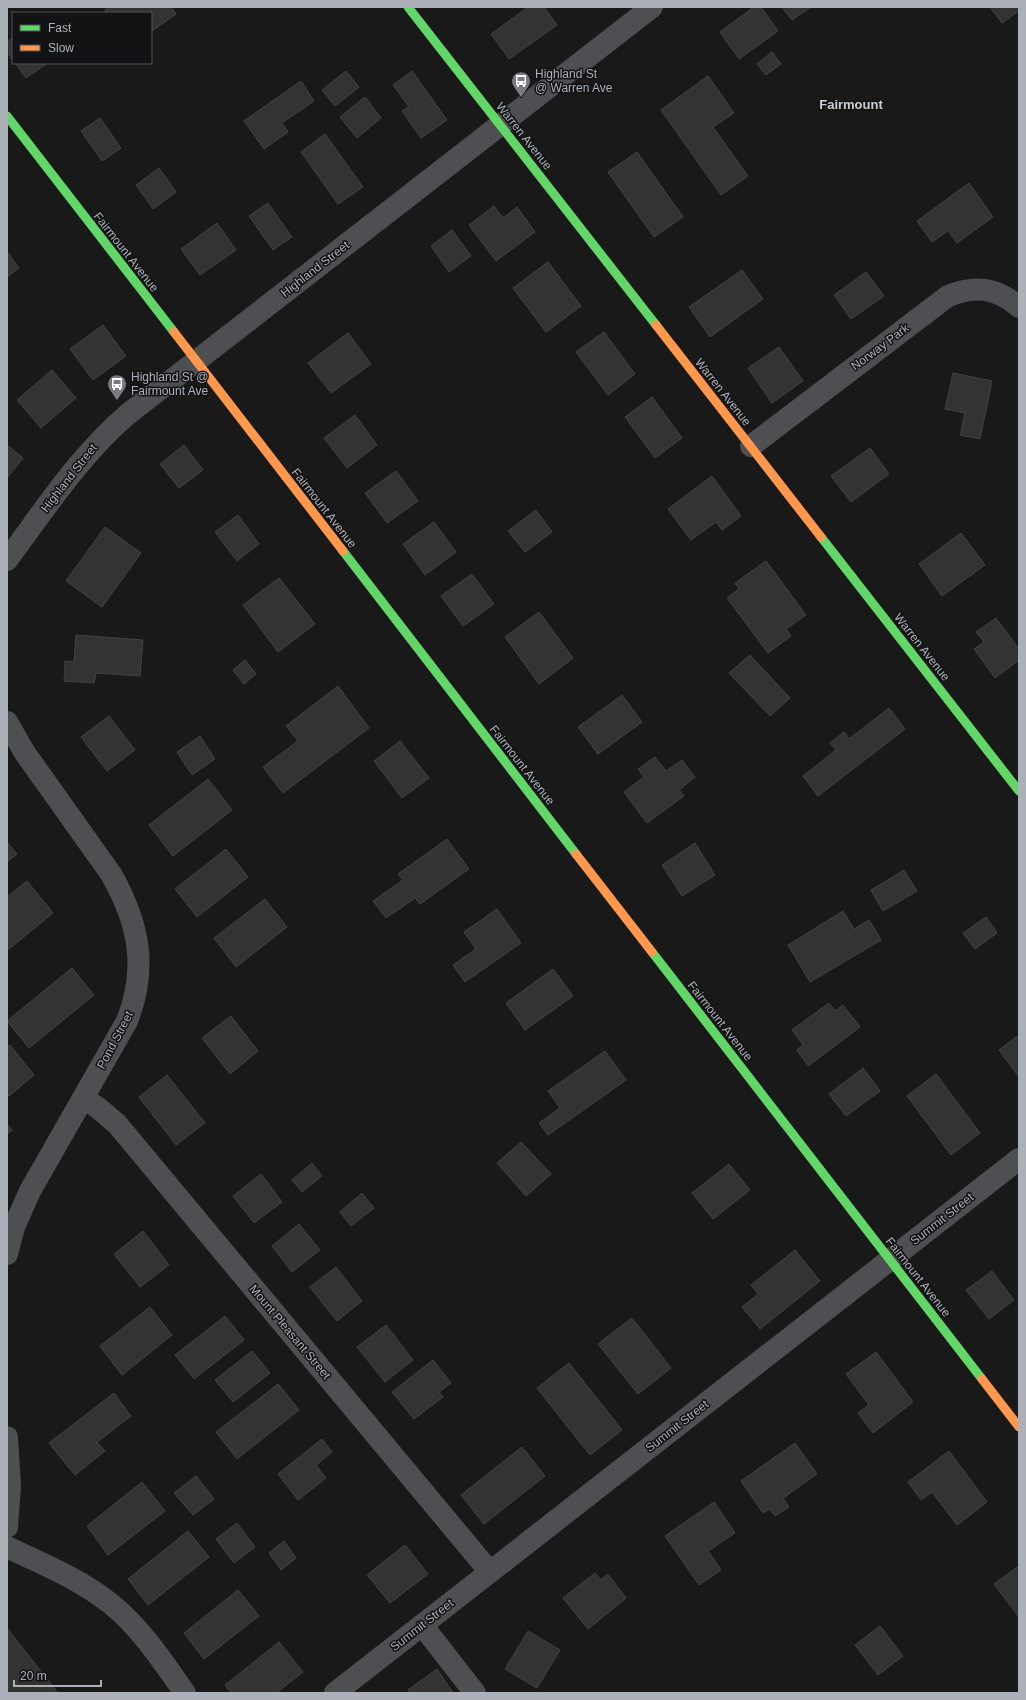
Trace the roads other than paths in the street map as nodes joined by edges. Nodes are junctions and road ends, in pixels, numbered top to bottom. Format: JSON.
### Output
{"nodes":[{"id":1,"x":408,"y":7,"type":"edge"},
{"id":2,"x":652,"y":7,"type":"edge"},
{"id":3,"x":7,"y":116,"type":"edge"},
{"id":4,"x":500,"y":125,"type":"junction"},
{"id":5,"x":1019,"y":307,"type":"edge"},
{"id":6,"x":195,"y":361,"type":"junction"},
{"id":7,"x":750,"y":446,"type":"junction"},
{"id":8,"x":7,"y":560,"type":"edge"},
{"id":9,"x":7,"y":722,"type":"edge"},
{"id":10,"x":1019,"y":791,"type":"edge"},
{"id":11,"x":83,"y":1099,"type":"junction"},
{"id":12,"x":1019,"y":1159,"type":"edge"},
{"id":13,"x":7,"y":1254,"type":"edge"},
{"id":14,"x":890,"y":1260,"type":"junction"},
{"id":15,"x":1019,"y":1427,"type":"edge"},
{"id":16,"x":7,"y":1437,"type":"edge"},
{"id":17,"x":7,"y":1527,"type":"edge"},
{"id":18,"x":7,"y":1547,"type":"edge"},
{"id":19,"x":490,"y":1572,"type":"junction"},
{"id":20,"x":422,"y":1625,"type":"junction"},
{"id":21,"x":185,"y":1693,"type":"edge"},
{"id":22,"x":335,"y":1693,"type":"edge"},
{"id":23,"x":475,"y":1693,"type":"edge"}],
"edges":[{"from":1,"to":4,"type":"street","name":"Warren Avenue"},
{"from":2,"to":4,"type":"street","name":"Highland Street"},
{"from":3,"to":6,"type":"street","name":"Fairmount Avenue"},
{"from":4,"to":6,"type":"street","name":"Highland Street"},
{"from":4,"to":7,"type":"street","name":"Warren Avenue"},
{"from":5,"to":7,"type":"street","name":"Norway Park"},
{"from":6,"to":8,"type":"street","name":"Highland Street"},
{"from":6,"to":14,"type":"street","name":"Fairmount Avenue"},
{"from":7,"to":10,"type":"street","name":"Warren Avenue"},
{"from":9,"to":11,"type":"street","name":"Pond Street"},
{"from":11,"to":13,"type":"street","name":"Pond Street"},
{"from":11,"to":19,"type":"street","name":"Mount Pleasant Street"},
{"from":12,"to":14,"type":"street","name":"Summit Street"},
{"from":14,"to":15,"type":"street","name":"Fairmount Avenue"},
{"from":14,"to":19,"type":"street","name":"Summit Street"},
{"from":16,"to":17,"type":"street"},
{"from":18,"to":21,"type":"street"},
{"from":19,"to":20,"type":"street","name":"Summit Street"},
{"from":20,"to":22,"type":"street","name":"Summit Street"},
{"from":20,"to":23,"type":"street"}]}
